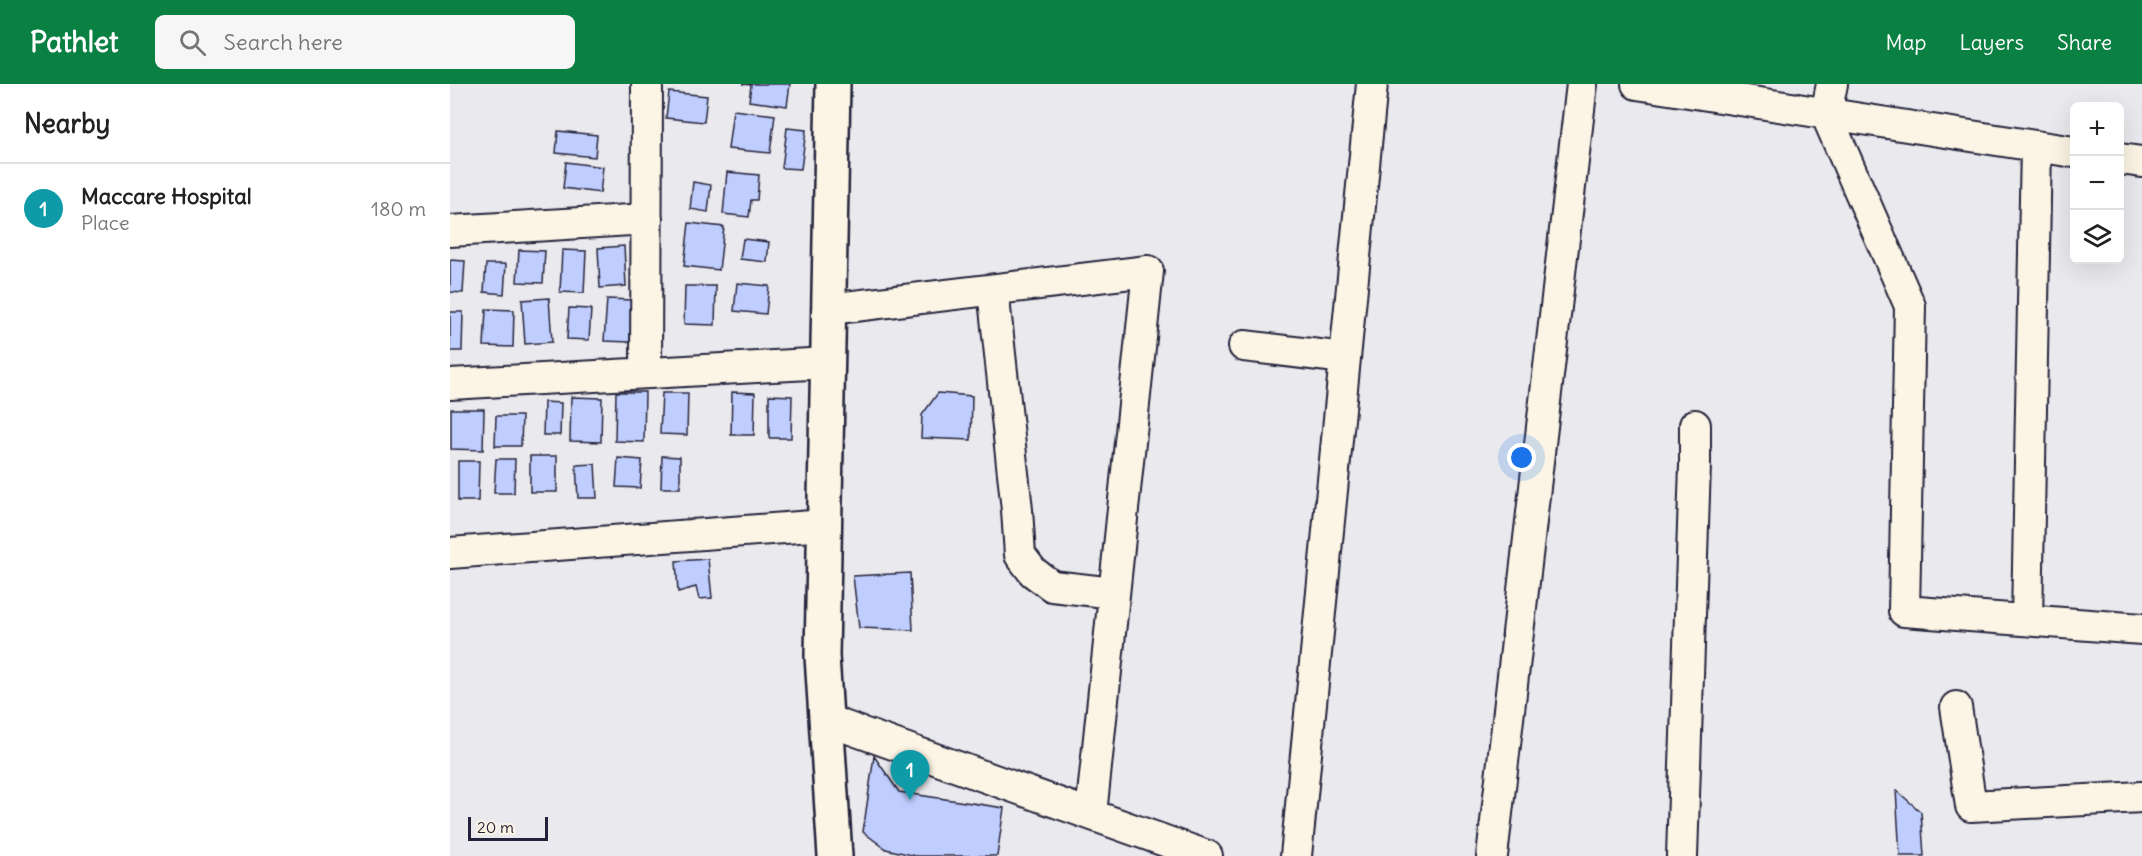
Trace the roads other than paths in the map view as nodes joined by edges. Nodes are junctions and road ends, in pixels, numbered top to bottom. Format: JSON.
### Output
{"nodes":[{"id":1,"x":647,"y":84,"type":"edge"},
{"id":2,"x":833,"y":84,"type":"edge"},
{"id":3,"x":1372,"y":84,"type":"edge"},
{"id":4,"x":1582,"y":84,"type":"edge"},
{"id":5,"x":1636,"y":84,"type":"edge"},
{"id":6,"x":1832,"y":84,"type":"edge"},
{"id":7,"x":1674,"y":87,"type":"edge"},
{"id":8,"x":1826,"y":114,"type":"junction"},
{"id":9,"x":2036,"y":146,"type":"junction"},
{"id":10,"x":2070,"y":151,"type":"edge"},
{"id":11,"x":2124,"y":160,"type":"edge"},
{"id":12,"x":2142,"y":162,"type":"edge"},
{"id":13,"x":646,"y":219,"type":"junction"},
{"id":14,"x":450,"y":231,"type":"edge"},
{"id":15,"x":993,"y":290,"type":"junction"},
{"id":16,"x":829,"y":309,"type":"junction"},
{"id":17,"x":1244,"y":346,"type":"dead end"},
{"id":18,"x":1345,"y":358,"type":"junction"},
{"id":19,"x":828,"y":363,"type":"junction"},
{"id":20,"x":646,"y":374,"type":"junction"},
{"id":21,"x":450,"y":384,"type":"edge"},
{"id":22,"x":1695,"y":425,"type":"dead end"},
{"id":23,"x":825,"y":525,"type":"junction"},
{"id":24,"x":450,"y":553,"type":"edge"},
{"id":25,"x":1114,"y":593,"type":"junction"},
{"id":26,"x":2027,"y":620,"type":"junction"},
{"id":27,"x":2142,"y":629,"type":"edge"},
{"id":28,"x":1956,"y":707,"type":"dead end"},
{"id":29,"x":826,"y":720,"type":"junction"},
{"id":30,"x":2142,"y":797,"type":"edge"},
{"id":31,"x":1091,"y":814,"type":"junction"},
{"id":32,"x":835,"y":856,"type":"edge"},
{"id":33,"x":1207,"y":856,"type":"edge"},
{"id":34,"x":1296,"y":856,"type":"edge"},
{"id":35,"x":1492,"y":856,"type":"edge"},
{"id":36,"x":1682,"y":856,"type":"edge"}],
"edges":[{"from":1,"to":13,"type":"street"},
{"from":2,"to":16,"type":"street"},
{"from":3,"to":18,"type":"street"},
{"from":4,"to":35,"type":"street"},
{"from":5,"to":7,"type":"street"},
{"from":6,"to":8,"type":"street"},
{"from":7,"to":8,"type":"street"},
{"from":8,"to":9,"type":"street"},
{"from":8,"to":26,"type":"street"},
{"from":9,"to":10,"type":"street"},
{"from":9,"to":26,"type":"street"},
{"from":11,"to":12,"type":"street"},
{"from":13,"to":14,"type":"street"},
{"from":13,"to":20,"type":"street"},
{"from":15,"to":16,"type":"street"},
{"from":15,"to":25,"type":"street"},
{"from":15,"to":25,"type":"street"},
{"from":16,"to":19,"type":"street"},
{"from":17,"to":18,"type":"street"},
{"from":18,"to":34,"type":"street"},
{"from":19,"to":20,"type":"street"},
{"from":19,"to":23,"type":"street"},
{"from":20,"to":21,"type":"street"},
{"from":22,"to":36,"type":"street"},
{"from":23,"to":24,"type":"street"},
{"from":23,"to":29,"type":"street"},
{"from":25,"to":31,"type":"street"},
{"from":26,"to":27,"type":"street"},
{"from":28,"to":30,"type":"street"},
{"from":29,"to":31,"type":"street"},
{"from":29,"to":32,"type":"street"},
{"from":31,"to":33,"type":"street"}]}
